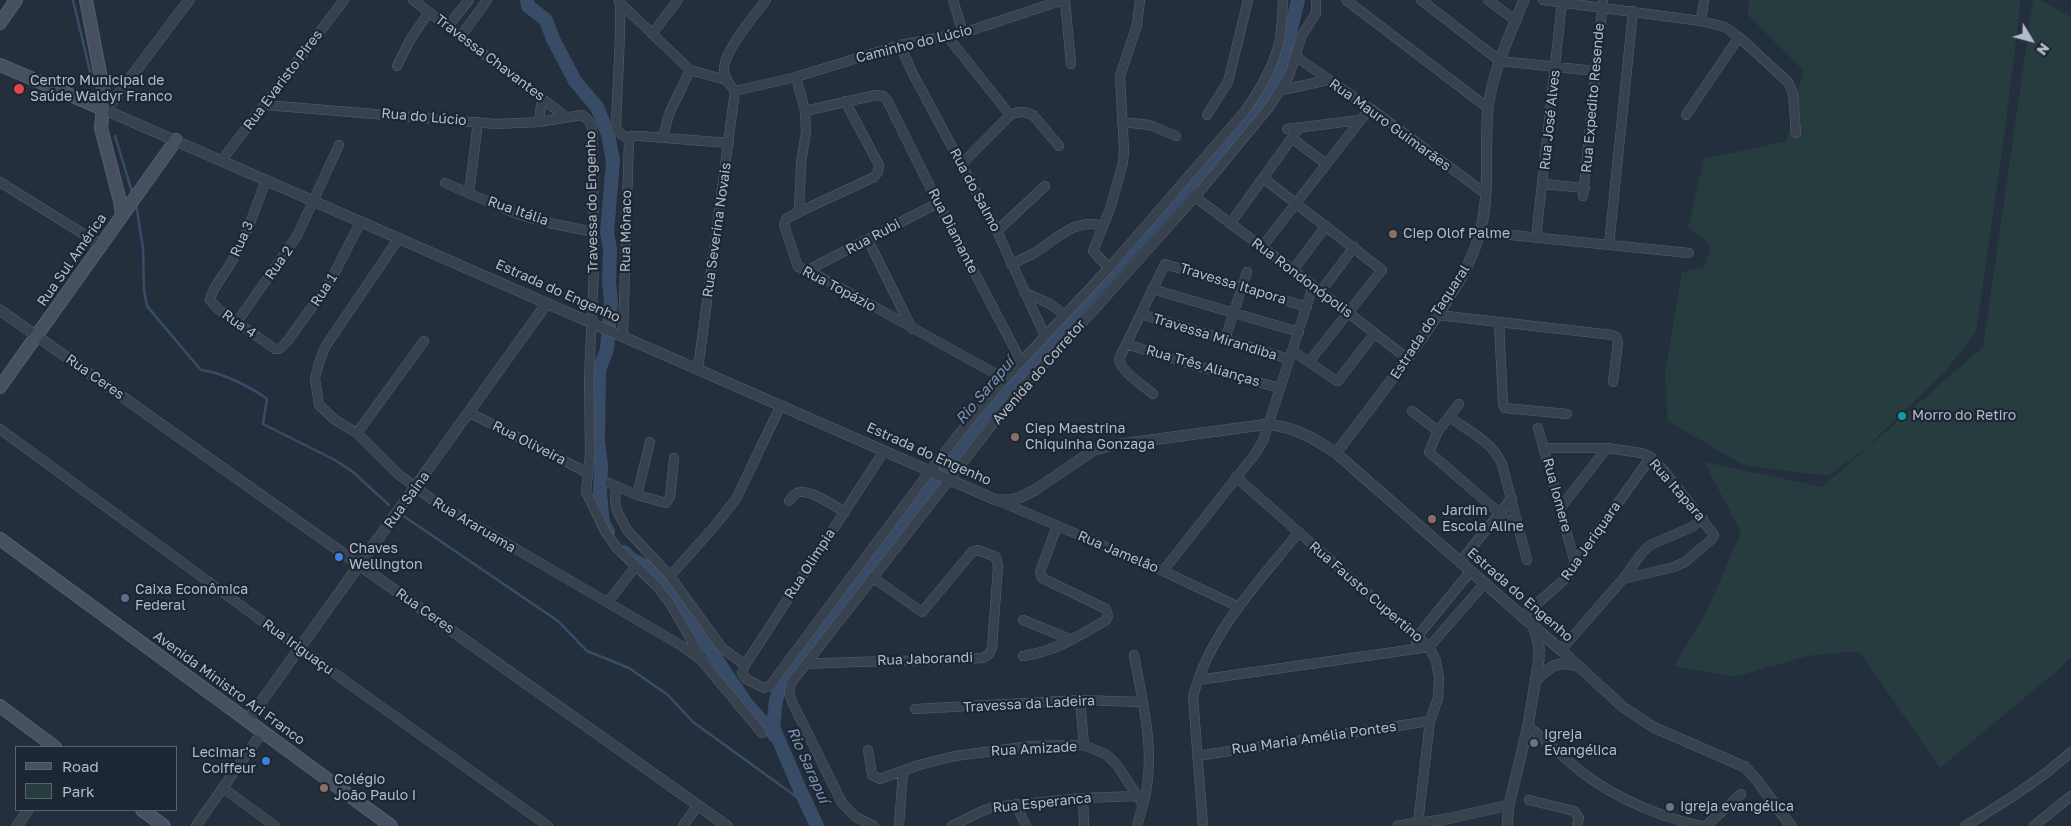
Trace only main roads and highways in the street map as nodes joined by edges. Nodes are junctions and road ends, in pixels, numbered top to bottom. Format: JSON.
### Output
{"nodes":[{"id":1,"x":16,"y":0,"type":"edge"},
{"id":2,"x":86,"y":0,"type":"edge"},
{"id":3,"x":0,"y":23,"type":"edge"},
{"id":4,"x":0,"y":65,"type":"edge"},
{"id":5,"x":104,"y":109,"type":"junction"},
{"id":6,"x":176,"y":140,"type":"road end"},
{"id":7,"x":122,"y":215,"type":"junction"},
{"id":8,"x":0,"y":386,"type":"edge"},
{"id":9,"x":0,"y":539,"type":"edge"},
{"id":10,"x":0,"y":706,"type":"edge"},
{"id":11,"x":54,"y":746,"type":"edge"},
{"id":12,"x":143,"y":811,"type":"edge"},
{"id":13,"x":164,"y":826,"type":"edge"},
{"id":14,"x":391,"y":826,"type":"edge"}],
"edges":[{"from":1,"to":3,"type":"main road"},
{"from":2,"to":5,"type":"main road","name":"Rua Sul América"},
{"from":4,"to":5,"type":"main road","name":"Estrada do Engenho"},
{"from":5,"to":7,"type":"main road","name":"Rua Sul América"},
{"from":6,"to":7,"type":"main road"},
{"from":7,"to":8,"type":"main road","name":"Rua Sul América"},
{"from":9,"to":14,"type":"main road","name":"Avenida Ministro Ari Franco"},
{"from":10,"to":11,"type":"main road"},
{"from":12,"to":13,"type":"main road"}]}
